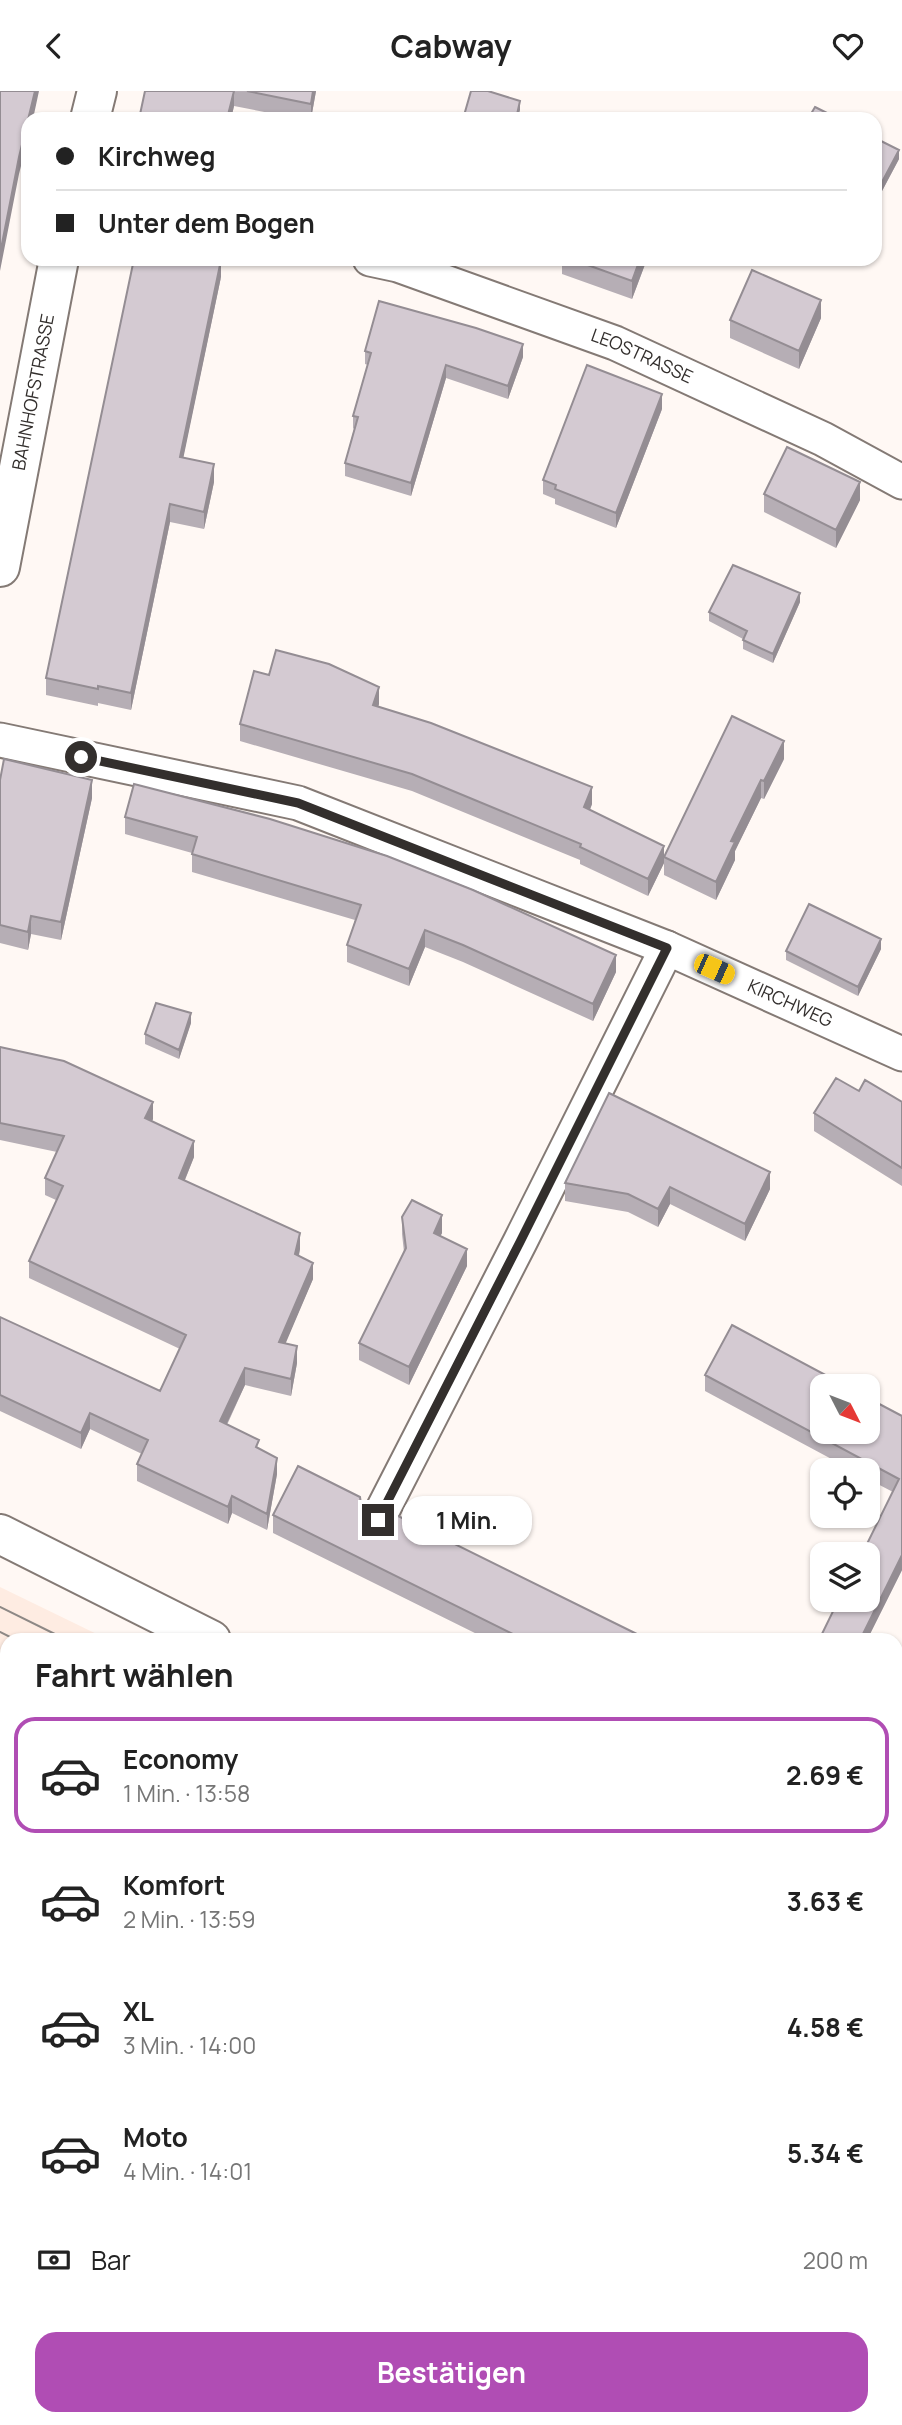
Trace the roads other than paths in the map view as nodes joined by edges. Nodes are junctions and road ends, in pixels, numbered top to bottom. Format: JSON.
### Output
{"nodes":[{"id":1,"x":97,"y":91,"type":"edge"},
{"id":2,"x":92,"y":112,"type":"edge"},
{"id":3,"x":57,"y":266,"type":"edge"},
{"id":4,"x":401,"y":266,"type":"edge"},
{"id":5,"x":10,"y":464,"type":"edge"},
{"id":6,"x":902,"y":482,"type":"edge"},
{"id":7,"x":0,"y":567,"type":"edge"},
{"id":8,"x":0,"y":740,"type":"edge"},
{"id":9,"x":667,"y":948,"type":"junction"},
{"id":10,"x":902,"y":1054,"type":"edge"},
{"id":11,"x":378,"y":1520,"type":"edge"},
{"id":12,"x":0,"y":1534,"type":"edge"},
{"id":13,"x":197,"y":1633,"type":"edge"}],
"edges":[{"from":1,"to":2,"type":"street"},
{"from":3,"to":5,"type":"street","name":"BAHNHOFSTRASSE"},
{"from":4,"to":6,"type":"street","name":"LEOSTRASSE"},
{"from":5,"to":7,"type":"street","name":"BAHNHOFSTRASSE"},
{"from":8,"to":9,"type":"street","name":"KIRCHWEG"},
{"from":9,"to":10,"type":"street","name":"KIRCHWEG"},
{"from":9,"to":11,"type":"street"},
{"from":12,"to":13,"type":"street"}]}
